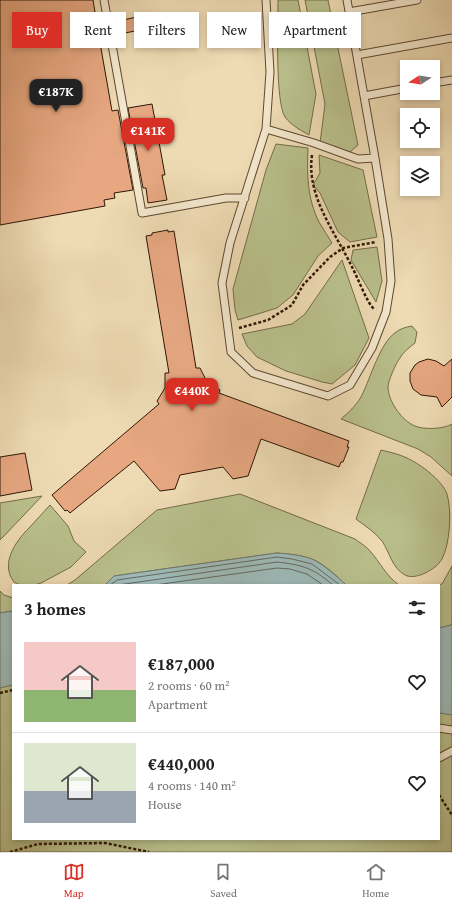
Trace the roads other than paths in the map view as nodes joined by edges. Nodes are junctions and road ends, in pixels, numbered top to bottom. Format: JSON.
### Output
{"nodes":[{"id":1,"x":104,"y":0,"type":"edge"},
{"id":2,"x":266,"y":0,"type":"edge"},
{"id":3,"x":347,"y":0,"type":"edge"},
{"id":4,"x":417,"y":0,"type":"edge"},
{"id":5,"x":349,"y":12,"type":"joint"},
{"id":6,"x":452,"y":38,"type":"edge"},
{"id":7,"x":356,"y":48,"type":"edge"},
{"id":8,"x":357,"y":55,"type":"junction"},
{"id":9,"x":452,"y":80,"type":"edge"},
{"id":10,"x":440,"y":82,"type":"edge"},
{"id":11,"x":400,"y":89,"type":"edge"},
{"id":12,"x":364,"y":96,"type":"junction"},
{"id":13,"x":266,"y":129,"type":"junction"},
{"id":14,"x":375,"y":158,"type":"junction"},
{"id":15,"x":245,"y":198,"type":"junction"},
{"id":16,"x":440,"y":728,"type":"edge"},
{"id":17,"x":452,"y":730,"type":"edge"},
{"id":18,"x":452,"y":751,"type":"edge"},
{"id":19,"x":440,"y":757,"type":"edge"}],
"edges":[{"from":1,"to":15,"type":"lane"},
{"from":2,"to":13,"type":"lane"},
{"from":3,"to":5,"type":"lane"},
{"from":4,"to":5,"type":"lane"},
{"from":6,"to":8,"type":"lane"},
{"from":7,"to":8,"type":"lane"},
{"from":8,"to":12,"type":"lane"},
{"from":9,"to":10,"type":"lane"},
{"from":11,"to":12,"type":"lane"},
{"from":12,"to":14,"type":"lane"},
{"from":13,"to":14,"type":"lane"},
{"from":13,"to":15,"type":"lane"},
{"from":14,"to":15,"type":"lane"},
{"from":16,"to":17,"type":"lane"},
{"from":18,"to":19,"type":"lane"}]}
